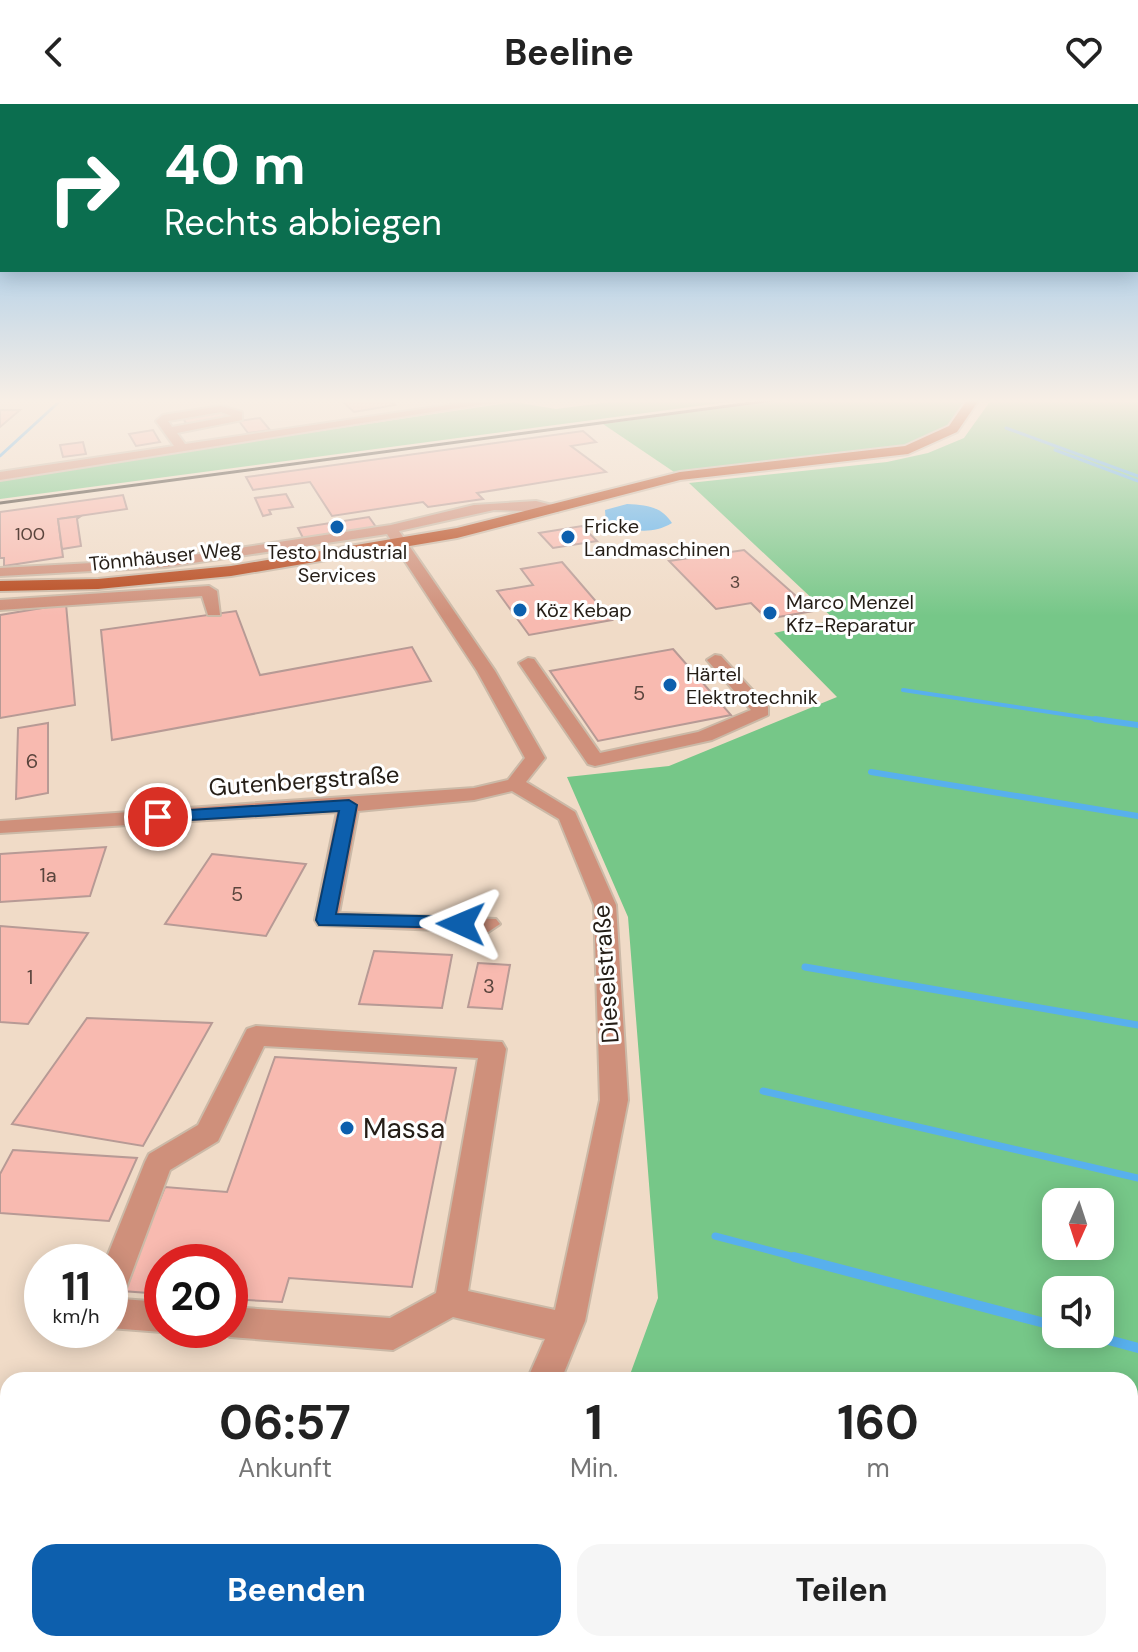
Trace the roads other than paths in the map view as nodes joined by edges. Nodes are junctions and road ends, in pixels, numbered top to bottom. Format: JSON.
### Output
{"nodes":[{"id":1,"x":25,"y":472,"type":"edge"},
{"id":2,"x":713,"y":472,"type":"edge"},
{"id":3,"x":0,"y":476,"type":"edge"},
{"id":4,"x":397,"y":536,"type":"junction"},
{"id":5,"x":0,"y":572,"type":"edge"},
{"id":6,"x":0,"y":586,"type":"edge"},
{"id":7,"x":0,"y":605,"type":"edge"},
{"id":8,"x":214,"y":612,"type":"dead end"},
{"id":9,"x":715,"y":660,"type":"dead end"},
{"id":10,"x":528,"y":663,"type":"dead end"},
{"id":11,"x":515,"y":784,"type":"junction"},
{"id":12,"x":349,"y":805,"type":"junction"},
{"id":13,"x":0,"y":827,"type":"edge"},
{"id":14,"x":488,"y":924,"type":"dead end"},
{"id":15,"x":128,"y":1244,"type":"edge"},
{"id":16,"x":450,"y":1302,"type":"junction"},
{"id":17,"x":248,"y":1323,"type":"edge"},
{"id":18,"x":566,"y":1328,"type":"junction"},
{"id":19,"x":547,"y":1372,"type":"edge"}],
"edges":[{"from":1,"to":3,"type":"street"},
{"from":2,"to":4,"type":"main road","name":"Tönnhäuser Weg"},
{"from":4,"to":5,"type":"street"},
{"from":4,"to":6,"type":"main road","name":"Tönnhäuser Weg"},
{"from":4,"to":11,"type":"street"},
{"from":7,"to":8,"type":"street"},
{"from":9,"to":10,"type":"street"},
{"from":11,"to":12,"type":"street","name":"Gutenbergstraße"},
{"from":11,"to":18,"type":"street","name":"Dieselstraße"},
{"from":12,"to":13,"type":"street","name":"Gutenbergstraße"},
{"from":12,"to":14,"type":"street"},
{"from":15,"to":16,"type":"street"},
{"from":16,"to":17,"type":"street"},
{"from":16,"to":18,"type":"street"},
{"from":18,"to":19,"type":"street","name":"Dieselstraße"}]}
